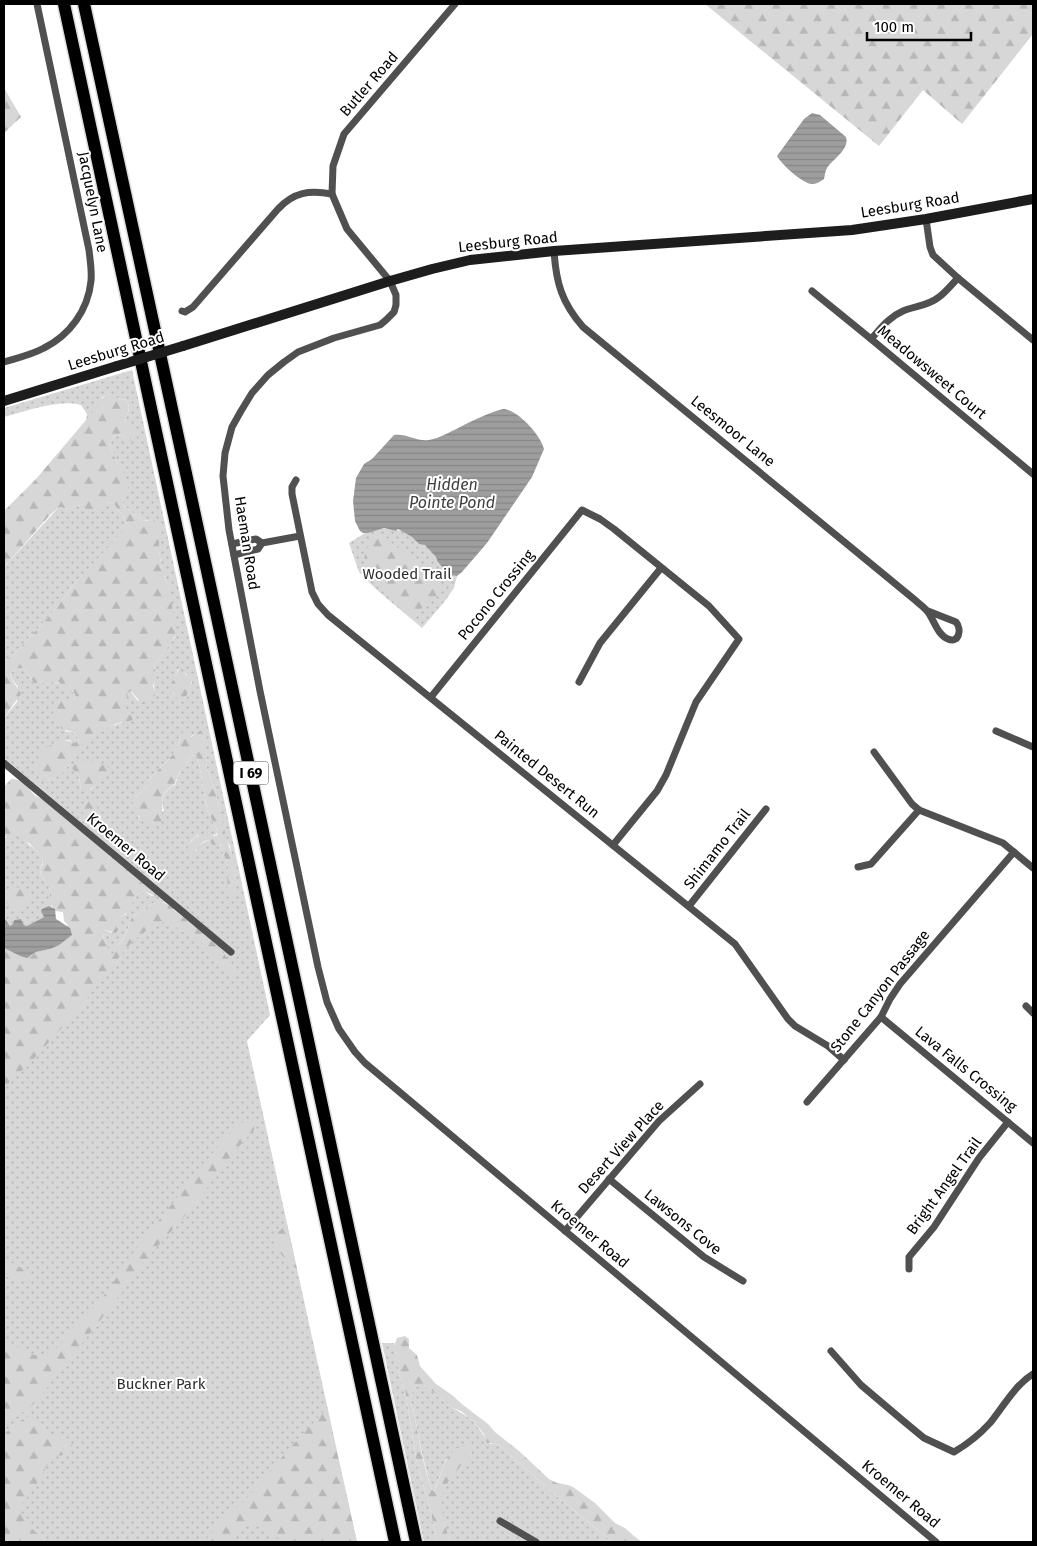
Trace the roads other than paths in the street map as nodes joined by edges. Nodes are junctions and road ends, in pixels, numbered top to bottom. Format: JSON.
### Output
{"nodes":[{"id":1,"x":37,"y":4,"type":"edge"},
{"id":2,"x":64,"y":4,"type":"edge"},
{"id":3,"x":84,"y":4,"type":"edge"},
{"id":4,"x":455,"y":4,"type":"edge"},
{"id":5,"x":332,"y":194,"type":"junction"},
{"id":6,"x":1033,"y":199,"type":"edge"},
{"id":7,"x":926,"y":219,"type":"junction"},
{"id":8,"x":554,"y":251,"type":"junction"},
{"id":9,"x":958,"y":278,"type":"junction"},
{"id":10,"x":390,"y":281,"type":"junction"},
{"id":11,"x":812,"y":292,"type":"dead end"},
{"id":12,"x":182,"y":311,"type":"dead end"},
{"id":13,"x":871,"y":339,"type":"junction"},
{"id":14,"x":1033,"y":340,"type":"edge"},
{"id":15,"x":4,"y":362,"type":"edge"},
{"id":16,"x":4,"y":401,"type":"edge"},
{"id":17,"x":1033,"y":474,"type":"edge"},
{"id":18,"x":296,"y":480,"type":"dead end"},
{"id":19,"x":300,"y":536,"type":"junction"},
{"id":20,"x":262,"y":543,"type":"junction"},
{"id":21,"x":232,"y":544,"type":"junction"},
{"id":22,"x":234,"y":555,"type":"junction"},
{"id":23,"x":661,"y":568,"type":"junction"},
{"id":24,"x":928,"y":611,"type":"junction"},
{"id":25,"x":579,"y":682,"type":"dead end"},
{"id":26,"x":431,"y":698,"type":"junction"},
{"id":27,"x":996,"y":731,"type":"dead end"},
{"id":28,"x":1033,"y":746,"type":"edge"},
{"id":29,"x":874,"y":752,"type":"dead end"},
{"id":30,"x":4,"y":763,"type":"edge"},
{"id":31,"x":766,"y":809,"type":"dead end"},
{"id":32,"x":919,"y":810,"type":"junction"},
{"id":33,"x":613,"y":845,"type":"junction"},
{"id":34,"x":1014,"y":852,"type":"junction"},
{"id":35,"x":858,"y":867,"type":"dead end"},
{"id":36,"x":1033,"y":868,"type":"edge"},
{"id":37,"x":304,"y":897,"type":"joint"},
{"id":38,"x":689,"y":906,"type":"junction"},
{"id":39,"x":231,"y":952,"type":"dead end"},
{"id":40,"x":1026,"y":1006,"type":"dead end"},
{"id":41,"x":1033,"y":1013,"type":"edge"},
{"id":42,"x":881,"y":1017,"type":"junction"},
{"id":43,"x":844,"y":1060,"type":"junction"},
{"id":44,"x":700,"y":1084,"type":"dead end"},
{"id":45,"x":807,"y":1102,"type":"dead end"},
{"id":46,"x":1008,"y":1122,"type":"junction"},
{"id":47,"x":1033,"y":1143,"type":"edge"},
{"id":48,"x":609,"y":1179,"type":"junction"},
{"id":49,"x":565,"y":1231,"type":"junction"},
{"id":50,"x":909,"y":1269,"type":"dead end"},
{"id":51,"x":742,"y":1281,"type":"dead end"},
{"id":52,"x":831,"y":1351,"type":"dead end"},
{"id":53,"x":1033,"y":1374,"type":"edge"},
{"id":54,"x":500,"y":1521,"type":"dead end"},
{"id":55,"x":395,"y":1542,"type":"edge"},
{"id":56,"x":416,"y":1542,"type":"edge"},
{"id":57,"x":536,"y":1542,"type":"edge"},
{"id":58,"x":936,"y":1542,"type":"edge"}],
"edges":[{"from":1,"to":15,"type":"street","name":"Jacquelyn Lane"},
{"from":2,"to":55,"type":"highway","number":"I 69"},
{"from":3,"to":56,"type":"highway","number":"I 69"},
{"from":4,"to":5,"type":"street","name":"Butler Road"},
{"from":5,"to":10,"type":"street","name":"Butler Road"},
{"from":5,"to":12,"type":"street"},
{"from":6,"to":7,"type":"main road","name":"Leesburg Road"},
{"from":7,"to":8,"type":"main road","name":"Leesburg Road"},
{"from":7,"to":9,"type":"street"},
{"from":8,"to":10,"type":"main road","name":"Leesburg Road"},
{"from":8,"to":24,"type":"street","name":"Leesmoor Lane"},
{"from":9,"to":13,"type":"street"},
{"from":9,"to":14,"type":"street"},
{"from":10,"to":16,"type":"main road","name":"Leesburg Road","bridge":true},
{"from":10,"to":21,"type":"street","name":"Haeman Road"},
{"from":11,"to":13,"type":"street","name":"Meadowsweet Court"},
{"from":13,"to":17,"type":"street","name":"Meadowsweet Court"},
{"from":18,"to":19,"type":"street","name":"Painted Desert Run"},
{"from":19,"to":20,"type":"street"},
{"from":19,"to":26,"type":"street","name":"Painted Desert Run"},
{"from":20,"to":21,"type":"street"},
{"from":20,"to":22,"type":"street"},
{"from":21,"to":22,"type":"street","name":"Haeman Road"},
{"from":22,"to":37,"type":"street","name":"Haeman Road"},
{"from":23,"to":25,"type":"street"},
{"from":23,"to":26,"type":"street","name":"Pocono Crossing"},
{"from":23,"to":33,"type":"street"},
{"from":24,"to":24,"type":"street","name":"Leesmoor Lane"},
{"from":26,"to":33,"type":"street","name":"Painted Desert Run"},
{"from":27,"to":28,"type":"street"},
{"from":29,"to":32,"type":"street"},
{"from":30,"to":39,"type":"street","name":"Kroemer Road"},
{"from":31,"to":38,"type":"street","name":"Shimamo Trail"},
{"from":32,"to":34,"type":"street"},
{"from":32,"to":35,"type":"street"},
{"from":33,"to":38,"type":"street","name":"Painted Desert Run"},
{"from":34,"to":36,"type":"street"},
{"from":34,"to":42,"type":"street","name":"Stone Canyon Passage"},
{"from":37,"to":49,"type":"street","name":"Kroemer Road"},
{"from":38,"to":43,"type":"street","name":"Painted Desert Run"},
{"from":40,"to":41,"type":"street"},
{"from":42,"to":43,"type":"street","name":"Stone Canyon Passage"},
{"from":42,"to":46,"type":"street","name":"Lava Falls Crossing"},
{"from":43,"to":45,"type":"street","name":"Stone Canyon Passage"},
{"from":44,"to":48,"type":"street","name":"Desert View Place"},
{"from":46,"to":47,"type":"street","name":"Lava Falls Crossing"},
{"from":46,"to":50,"type":"street","name":"Bright Angel Trail"},
{"from":48,"to":49,"type":"street","name":"Desert View Place"},
{"from":48,"to":51,"type":"street","name":"Lawsons Cove"},
{"from":49,"to":58,"type":"street","name":"Kroemer Road"},
{"from":52,"to":53,"type":"street"},
{"from":54,"to":57,"type":"street"}]}
